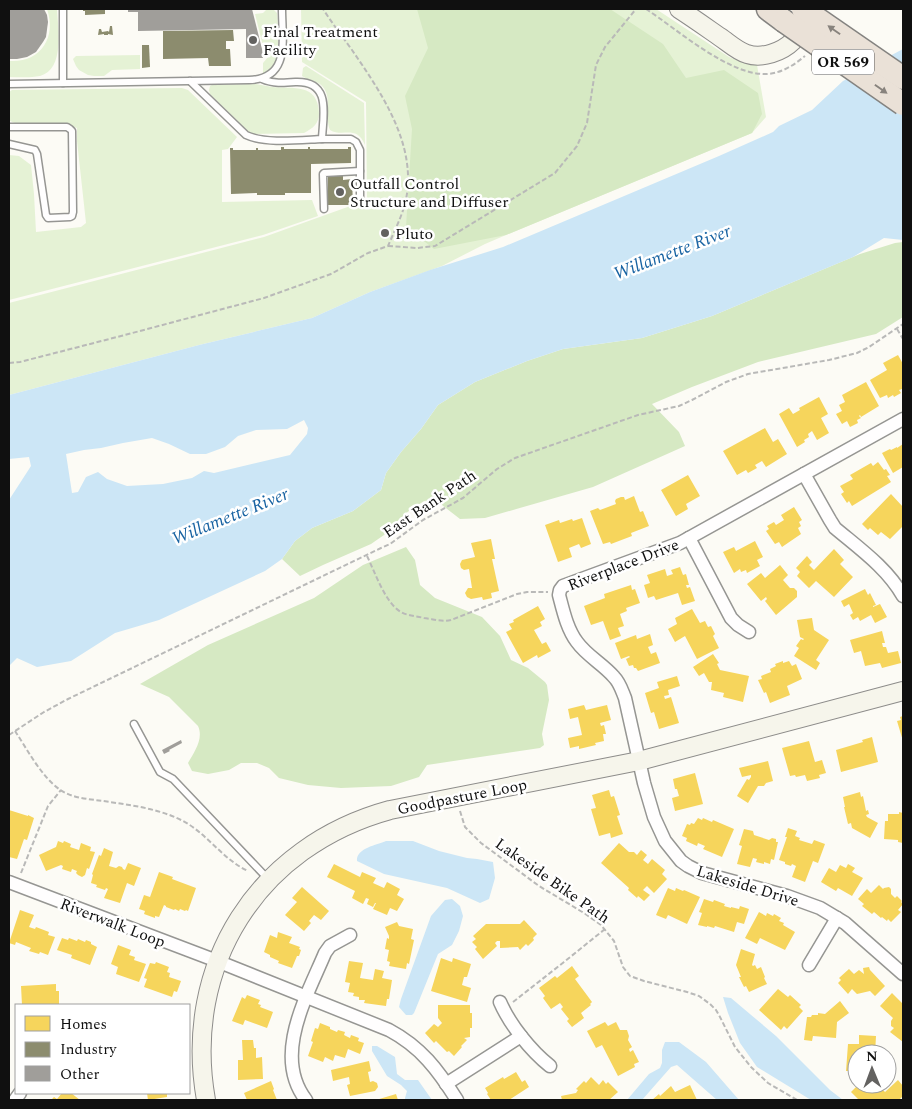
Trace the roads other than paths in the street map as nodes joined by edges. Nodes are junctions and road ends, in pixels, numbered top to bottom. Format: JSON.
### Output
{"nodes":[{"id":1,"x":63,"y":9,"type":"edge"},
{"id":2,"x":282,"y":9,"type":"edge"},
{"id":3,"x":679,"y":9,"type":"edge"},
{"id":4,"x":803,"y":9,"type":"edge"},
{"id":5,"x":812,"y":9,"type":"edge"},
{"id":6,"x":776,"y":15,"type":"edge"},
{"id":7,"x":903,"y":78,"type":"edge"},
{"id":8,"x":262,"y":79,"type":"junction"},
{"id":9,"x":190,"y":81,"type":"junction"},
{"id":10,"x":63,"y":83,"type":"junction"},
{"id":11,"x":9,"y":84,"type":"edge"},
{"id":12,"x":903,"y":104,"type":"edge"},
{"id":13,"x":9,"y":128,"type":"edge"},
{"id":14,"x":322,"y":139,"type":"junction"},
{"id":15,"x":9,"y":144,"type":"edge"},
{"id":16,"x":360,"y":172,"type":"junction"},
{"id":17,"x":360,"y":197,"type":"dead end"},
{"id":18,"x":324,"y":209,"type":"dead end"},
{"id":19,"x":903,"y":420,"type":"edge"},
{"id":20,"x":804,"y":474,"type":"junction"},
{"id":21,"x":689,"y":538,"type":"junction"},
{"id":22,"x":903,"y":596,"type":"edge"},
{"id":23,"x":749,"y":632,"type":"dead end"},
{"id":24,"x":903,"y":691,"type":"edge"},
{"id":25,"x":134,"y":724,"type":"dead end"},
{"id":26,"x":639,"y":761,"type":"junction"},
{"id":27,"x":264,"y":874,"type":"junction"},
{"id":28,"x":13,"y":883,"type":"edge"},
{"id":29,"x":837,"y":918,"type":"junction"},
{"id":30,"x":350,"y":935,"type":"dead end"},
{"id":31,"x":217,"y":962,"type":"junction"},
{"id":32,"x":809,"y":966,"type":"dead end"},
{"id":33,"x":903,"y":974,"type":"edge"},
{"id":34,"x":306,"y":996,"type":"junction"},
{"id":35,"x":502,"y":1006,"type":"road end"},
{"id":36,"x":521,"y":1036,"type":"junction"},
{"id":37,"x":550,"y":1066,"type":"dead end"},
{"id":38,"x":446,"y":1084,"type":"junction"},
{"id":39,"x":206,"y":1100,"type":"edge"},
{"id":40,"x":306,"y":1100,"type":"edge"},
{"id":41,"x":457,"y":1100,"type":"edge"}],
"edges":[{"from":1,"to":10,"type":"lane"},
{"from":2,"to":8,"type":"lane"},
{"from":3,"to":5,"type":"street"},
{"from":7,"to":4,"type":"highway","number":"OR 569","one_way":true,"bridge":true},
{"from":6,"to":12,"type":"highway","number":"OR 569","one_way":true,"bridge":true},
{"from":8,"to":9,"type":"lane"},
{"from":8,"to":14,"type":"lane"},
{"from":9,"to":10,"type":"lane"},
{"from":9,"to":14,"type":"lane"},
{"from":10,"to":11,"type":"lane"},
{"from":13,"to":15,"type":"lane"},
{"from":14,"to":16,"type":"lane"},
{"from":16,"to":17,"type":"lane"},
{"from":16,"to":18,"type":"lane"},
{"from":19,"to":20,"type":"street","name":"Riverplace Drive"},
{"from":20,"to":21,"type":"street","name":"Riverplace Drive"},
{"from":20,"to":22,"type":"street"},
{"from":21,"to":23,"type":"street"},
{"from":21,"to":26,"type":"street","name":"Riverplace Drive"},
{"from":24,"to":26,"type":"street","name":"Goodpasture Loop"},
{"from":25,"to":27,"type":"lane"},
{"from":26,"to":27,"type":"street","name":"Goodpasture Loop"},
{"from":26,"to":29,"type":"street","name":"Lakeside Drive"},
{"from":27,"to":31,"type":"street","name":"Goodpasture Loop"},
{"from":28,"to":31,"type":"street","name":"Riverwalk Loop"},
{"from":29,"to":32,"type":"street"},
{"from":29,"to":33,"type":"street","name":"Lakeside Drive"},
{"from":30,"to":34,"type":"street"},
{"from":31,"to":34,"type":"street","name":"Riverwalk Loop"},
{"from":31,"to":39,"type":"street","name":"Goodpasture Loop"},
{"from":34,"to":38,"type":"street","name":"Riverwalk Loop"},
{"from":34,"to":40,"type":"street"},
{"from":35,"to":36,"type":"street"},
{"from":36,"to":37,"type":"street"},
{"from":36,"to":38,"type":"street"},
{"from":38,"to":41,"type":"street","name":"Riverwalk Loop"}]}
